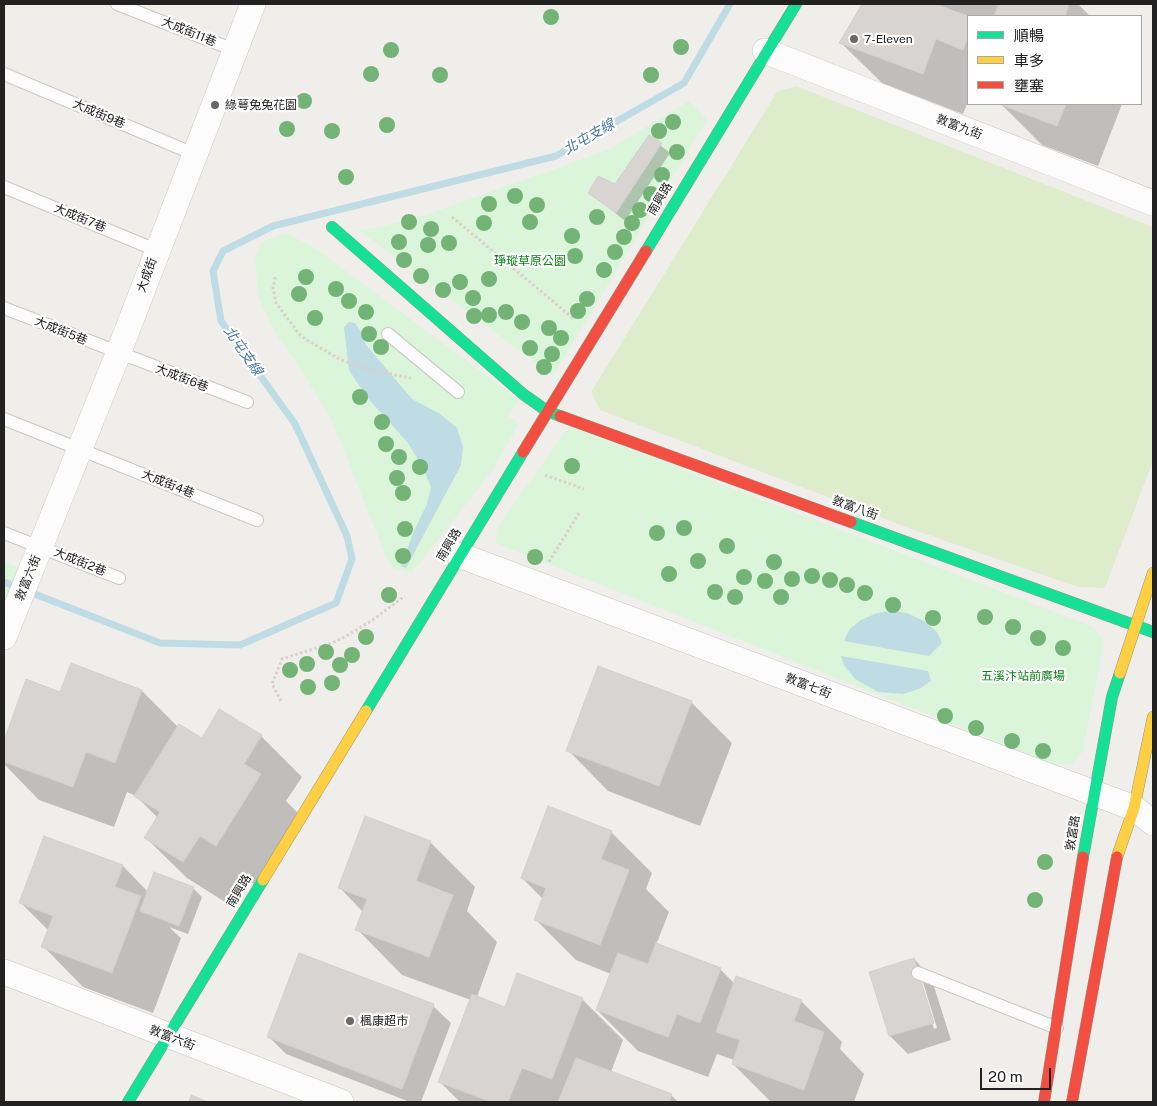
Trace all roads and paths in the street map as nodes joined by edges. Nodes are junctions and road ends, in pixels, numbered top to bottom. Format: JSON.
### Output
{"nodes":[{"id":1,"x":117,"y":4,"type":"edge"},
{"id":2,"x":253,"y":4,"type":"edge"},
{"id":3,"x":796,"y":4,"type":"edge"},
{"id":4,"x":234,"y":50,"type":"junction"},
{"id":5,"x":765,"y":51,"type":"junction"},
{"id":6,"x":4,"y":74,"type":"edge"},
{"id":7,"x":194,"y":154,"type":"junction"},
{"id":8,"x":4,"y":187,"type":"edge"},
{"id":9,"x":1153,"y":203,"type":"edge"},
{"id":10,"x":452,"y":217,"type":"dead end"},
{"id":11,"x":332,"y":227,"type":"dead end"},
{"id":12,"x":156,"y":250,"type":"junction"},
{"id":13,"x":275,"y":278,"type":"dead end"},
{"id":14,"x":4,"y":308,"type":"edge"},
{"id":15,"x":388,"y":334,"type":"dead end"},
{"id":16,"x":594,"y":334,"type":"junction"},
{"id":17,"x":118,"y":354,"type":"junction"},
{"id":18,"x":413,"y":379,"type":"dead end"},
{"id":19,"x":458,"y":392,"type":"dead end"},
{"id":20,"x":247,"y":402,"type":"dead end"},
{"id":21,"x":547,"y":411,"type":"junction"},
{"id":22,"x":4,"y":419,"type":"edge"},
{"id":23,"x":78,"y":448,"type":"junction"},
{"id":24,"x":545,"y":475,"type":"dead end"},
{"id":25,"x":584,"y":489,"type":"dead end"},
{"id":26,"x":579,"y":513,"type":"dead end"},
{"id":27,"x":257,"y":520,"type":"dead end"},
{"id":28,"x":4,"y":533,"type":"edge"},
{"id":29,"x":40,"y":547,"type":"junction"},
{"id":30,"x":459,"y":555,"type":"junction"},
{"id":31,"x":546,"y":567,"type":"dead end"},
{"id":32,"x":1153,"y":573,"type":"edge"},
{"id":33,"x":119,"y":578,"type":"dead end"},
{"id":34,"x":412,"y":590,"type":"dead end"},
{"id":35,"x":1136,"y":625,"type":"junction"},
{"id":36,"x":8,"y":626,"type":"edge"},
{"id":37,"x":1153,"y":632,"type":"edge"},
{"id":38,"x":281,"y":701,"type":"dead end"},
{"id":39,"x":1153,"y":717,"type":"edge"},
{"id":40,"x":1093,"y":792,"type":"junction"},
{"id":41,"x":1134,"y":808,"type":"junction"},
{"id":42,"x":1153,"y":823,"type":"edge"},
{"id":43,"x":4,"y":972,"type":"edge"},
{"id":44,"x":918,"y":973,"type":"dead end"},
{"id":45,"x":1057,"y":1028,"type":"junction"},
{"id":46,"x":167,"y":1036,"type":"junction"},
{"id":47,"x":128,"y":1102,"type":"edge"},
{"id":48,"x":341,"y":1102,"type":"edge"},
{"id":49,"x":1044,"y":1102,"type":"edge"},
{"id":50,"x":1072,"y":1102,"type":"edge"}],
"edges":[{"from":1,"to":4,"type":"lane","name":"大成街11巷"},
{"from":2,"to":4,"type":"street","name":"大成街"},
{"from":3,"to":5,"type":"street","name":"南興路"},
{"from":4,"to":7,"type":"street","name":"大成街"},
{"from":5,"to":9,"type":"street","name":"敦富九街"},
{"from":5,"to":16,"type":"street","name":"南興路"},
{"from":6,"to":7,"type":"lane","name":"大成街9巷"},
{"from":7,"to":12,"type":"street","name":"大成街"},
{"from":8,"to":12,"type":"lane","name":"大成街7巷"},
{"from":10,"to":16,"type":"path"},
{"from":11,"to":21,"type":"street","name":"敦富八街"},
{"from":12,"to":17,"type":"street","name":"大成街"},
{"from":13,"to":18,"type":"path"},
{"from":14,"to":17,"type":"lane","name":"大成街5巷"},
{"from":15,"to":19,"type":"lane"},
{"from":16,"to":21,"type":"street","name":"南興路"},
{"from":17,"to":20,"type":"lane","name":"大成街6巷"},
{"from":17,"to":23,"type":"street","name":"大成街"},
{"from":21,"to":30,"type":"street","name":"南興路"},
{"from":21,"to":35,"type":"street","name":"敦富八街"},
{"from":22,"to":23,"type":"lane","name":"大成街4巷"},
{"from":23,"to":27,"type":"lane","name":"大成街4巷"},
{"from":23,"to":29,"type":"street","name":"大成街"},
{"from":24,"to":25,"type":"path"},
{"from":26,"to":31,"type":"path"},
{"from":28,"to":29,"type":"lane","name":"大成街2巷"},
{"from":29,"to":33,"type":"lane","name":"大成街2巷"},
{"from":29,"to":36,"type":"street","name":"敦富六街"},
{"from":30,"to":40,"type":"street","name":"敦富七街"},
{"from":30,"to":46,"type":"street","name":"南興路"},
{"from":32,"to":35,"type":"street","name":"敦富路"},
{"from":34,"to":38,"type":"path"},
{"from":35,"to":37,"type":"street","name":"敦富八街"},
{"from":35,"to":40,"type":"street","name":"敦富路"},
{"from":39,"to":41,"type":"street"},
{"from":40,"to":41,"type":"street","name":"敦富七街"},
{"from":40,"to":45,"type":"street","name":"敦富路"},
{"from":41,"to":42,"type":"street","name":"敦富七街"},
{"from":41,"to":50,"type":"street"},
{"from":43,"to":46,"type":"street","name":"敦富六街"},
{"from":44,"to":45,"type":"lane"},
{"from":45,"to":49,"type":"street","name":"敦富路"},
{"from":46,"to":47,"type":"street","name":"南興路"},
{"from":46,"to":48,"type":"street","name":"敦富六街"}]}
